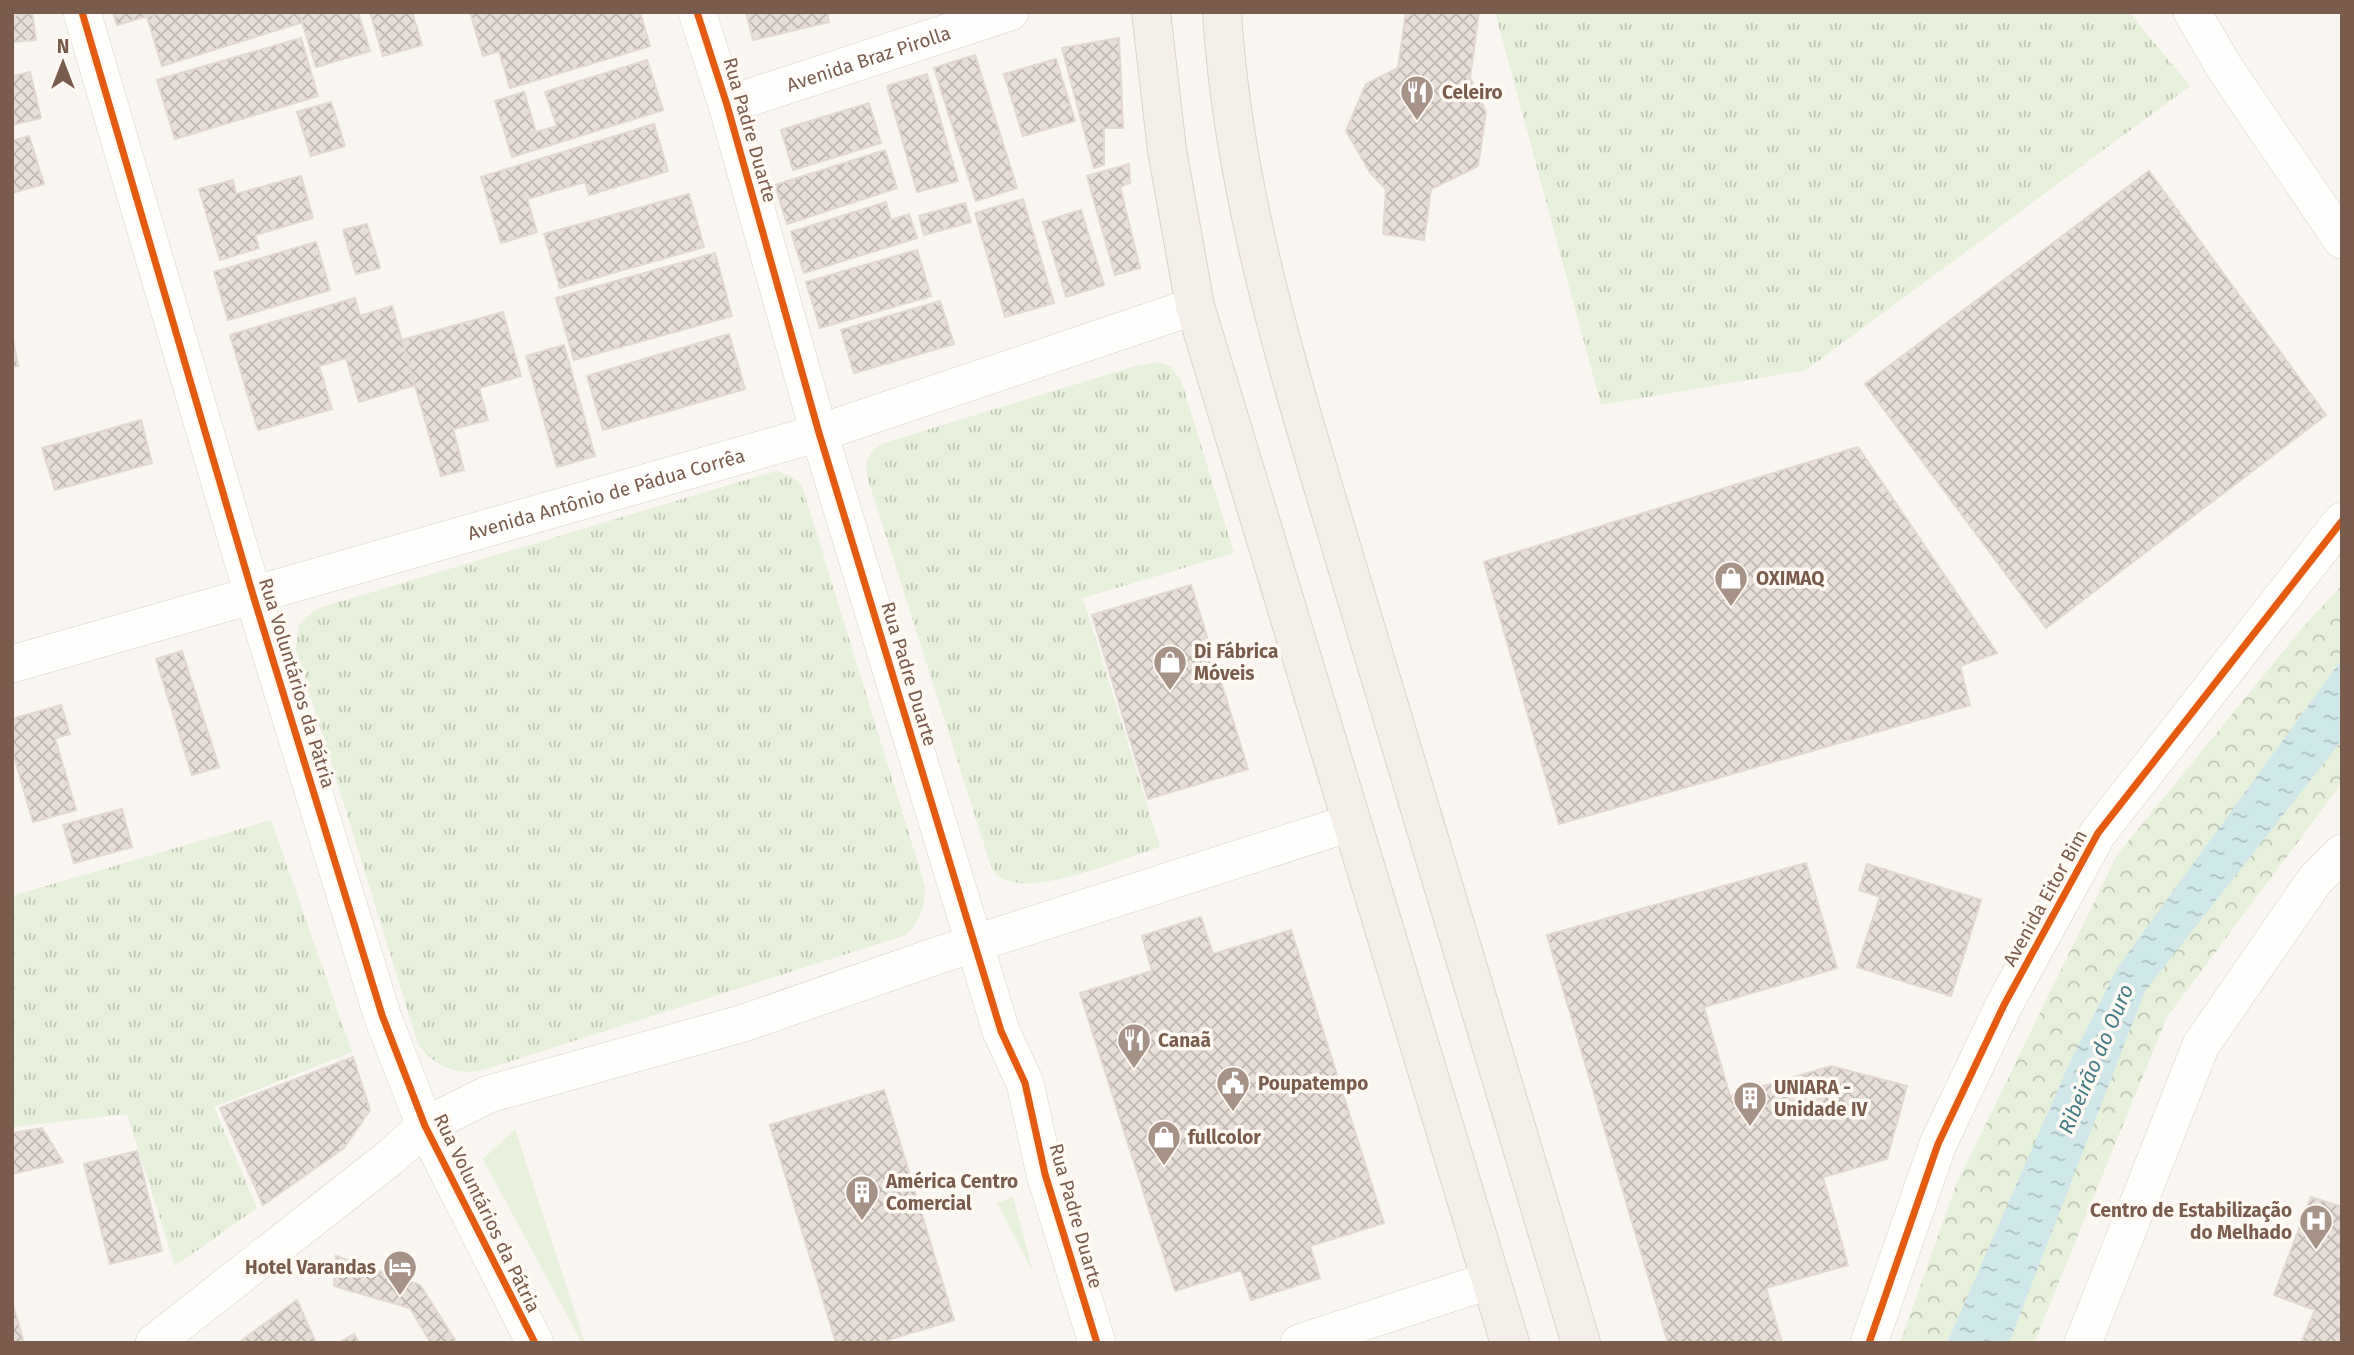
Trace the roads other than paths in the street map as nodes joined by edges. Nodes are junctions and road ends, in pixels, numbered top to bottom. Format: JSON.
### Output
{"nodes":[{"id":1,"x":82,"y":12,"type":"edge"},
{"id":2,"x":697,"y":12,"type":"edge"},
{"id":3,"x":1010,"y":12,"type":"edge"},
{"id":4,"x":1151,"y":12,"type":"edge"},
{"id":5,"x":1222,"y":12,"type":"edge"},
{"id":6,"x":2193,"y":12,"type":"edge"},
{"id":7,"x":727,"y":105,"type":"junction"},
{"id":8,"x":2342,"y":240,"type":"edge"},
{"id":9,"x":1195,"y":306,"type":"junction"},
{"id":10,"x":819,"y":433,"type":"junction"},
{"id":11,"x":2342,"y":521,"type":"edge"},
{"id":12,"x":253,"y":595,"type":"junction"},
{"id":13,"x":12,"y":664,"type":"edge"},
{"id":14,"x":1350,"y":823,"type":"junction"},
{"id":15,"x":2342,"y":853,"type":"edge"},
{"id":16,"x":2328,"y":882,"type":"edge"},
{"id":17,"x":975,"y":943,"type":"junction"},
{"id":18,"x":425,"y":1126,"type":"junction"},
{"id":19,"x":1491,"y":1280,"type":"junction"},
{"id":20,"x":155,"y":1343,"type":"edge"},
{"id":21,"x":535,"y":1343,"type":"edge"},
{"id":22,"x":1097,"y":1343,"type":"edge"},
{"id":23,"x":1299,"y":1343,"type":"edge"},
{"id":24,"x":1510,"y":1343,"type":"edge"},
{"id":25,"x":1581,"y":1343,"type":"edge"},
{"id":26,"x":1869,"y":1343,"type":"edge"},
{"id":27,"x":2083,"y":1343,"type":"edge"}],
"edges":[{"from":1,"to":12,"type":"street","name":"Rua Voluntários da Pátria"},
{"from":2,"to":7,"type":"street","name":"Rua Padre Duarte"},
{"from":3,"to":7,"type":"street","name":"Avenida Braz Pirolla"},
{"from":4,"to":9,"type":"main road"},
{"from":5,"to":25,"type":"main road"},
{"from":6,"to":8,"type":"street"},
{"from":7,"to":10,"type":"street","name":"Rua Padre Duarte"},
{"from":9,"to":10,"type":"street","name":"Avenida Antônio de Pádua Corrêa"},
{"from":9,"to":14,"type":"main road"},
{"from":10,"to":12,"type":"street","name":"Avenida Antônio de Pádua Corrêa"},
{"from":10,"to":17,"type":"street","name":"Rua Padre Duarte"},
{"from":11,"to":26,"type":"street","name":"Avenida Eitor Bim"},
{"from":12,"to":13,"type":"street","name":"Avenida Antônio de Pádua Corrêa"},
{"from":12,"to":18,"type":"street","name":"Rua Voluntários da Pátria"},
{"from":14,"to":17,"type":"street"},
{"from":14,"to":19,"type":"main road"},
{"from":15,"to":16,"type":"street"},
{"from":16,"to":27,"type":"street"},
{"from":17,"to":18,"type":"street"},
{"from":17,"to":22,"type":"street","name":"Rua Padre Duarte"},
{"from":18,"to":20,"type":"street"},
{"from":18,"to":21,"type":"street","name":"Rua Voluntários da Pátria"},
{"from":19,"to":23,"type":"street"},
{"from":19,"to":24,"type":"main road"}]}
